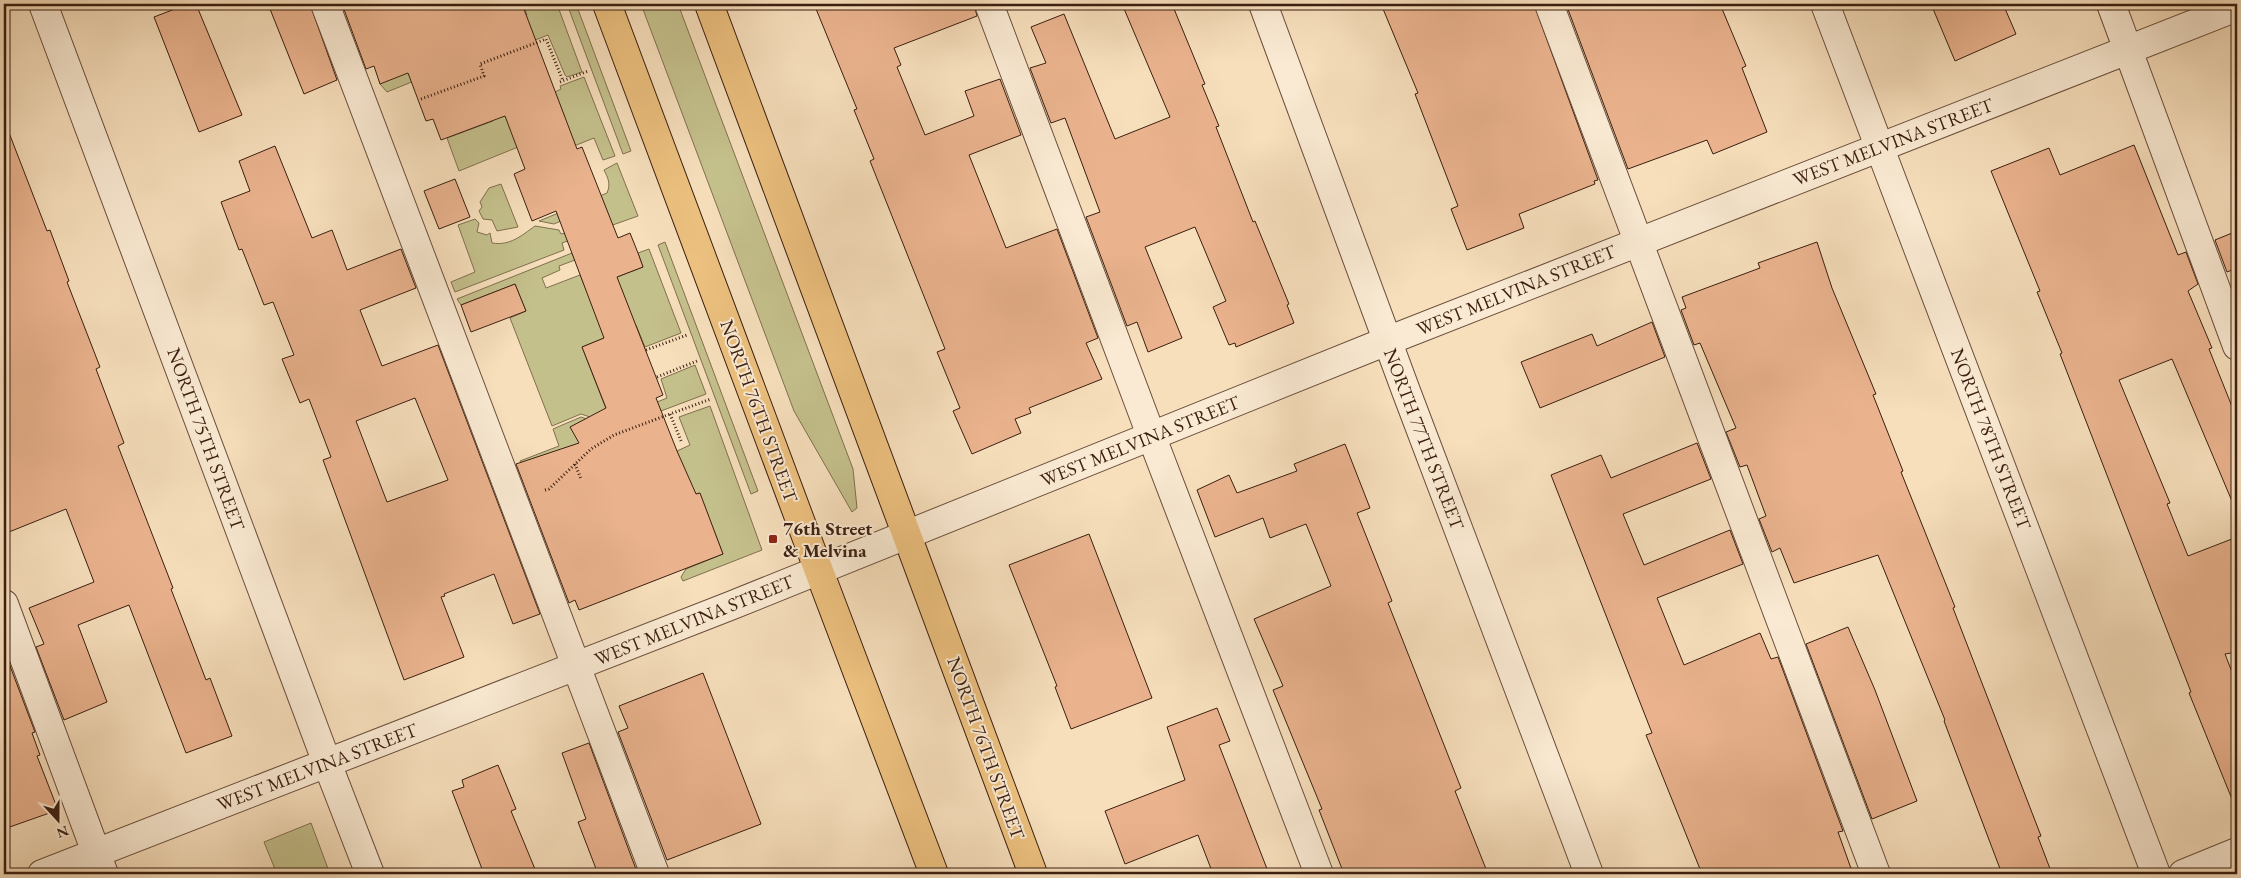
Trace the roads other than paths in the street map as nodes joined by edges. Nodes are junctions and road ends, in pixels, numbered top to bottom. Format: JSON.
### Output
{"nodes":[{"id":1,"x":43,"y":4,"type":"edge"},
{"id":2,"x":325,"y":4,"type":"edge"},
{"id":3,"x":607,"y":4,"type":"edge"},
{"id":4,"x":709,"y":4,"type":"edge"},
{"id":5,"x":988,"y":4,"type":"edge"},
{"id":6,"x":1262,"y":4,"type":"edge"},
{"id":7,"x":1549,"y":4,"type":"edge"},
{"id":8,"x":1825,"y":4,"type":"edge"},
{"id":9,"x":2111,"y":4,"type":"edge"},
{"id":10,"x":2237,"y":7,"type":"edge"},
{"id":11,"x":2129,"y":49,"type":"junction"},
{"id":12,"x":1881,"y":148,"type":"junction"},
{"id":13,"x":1638,"y":242,"type":"junction"},
{"id":14,"x":1387,"y":341,"type":"junction"},
{"id":15,"x":2237,"y":346,"type":"edge"},
{"id":16,"x":1151,"y":435,"type":"junction"},
{"id":17,"x":907,"y":536,"type":"junction"},
{"id":18,"x":819,"y":571,"type":"junction"},
{"id":19,"x":4,"y":604,"type":"edge"},
{"id":20,"x":575,"y":667,"type":"junction"},
{"id":21,"x":327,"y":763,"type":"junction"},
{"id":22,"x":2237,"y":852,"type":"edge"},
{"id":23,"x":100,"y":863,"type":"edge"},
{"id":24,"x":42,"y":874,"type":"edge"},
{"id":25,"x":370,"y":874,"type":"edge"},
{"id":26,"x":655,"y":874,"type":"edge"},
{"id":27,"x":934,"y":874,"type":"edge"},
{"id":28,"x":1033,"y":874,"type":"edge"},
{"id":29,"x":1319,"y":874,"type":"edge"},
{"id":30,"x":1589,"y":874,"type":"edge"},
{"id":31,"x":1876,"y":874,"type":"edge"},
{"id":32,"x":2156,"y":874,"type":"edge"},
{"id":33,"x":2183,"y":874,"type":"edge"}],
"edges":[{"from":1,"to":21,"type":"street","name":"NORTH 75TH STREET"},
{"from":2,"to":20,"type":"street"},
{"from":3,"to":18,"type":"main road","name":"NORTH 76TH STREET"},
{"from":4,"to":17,"type":"main road","name":"NORTH 76TH STREET"},
{"from":5,"to":16,"type":"street"},
{"from":6,"to":14,"type":"street","name":"NORTH 77TH STREET"},
{"from":7,"to":13,"type":"street"},
{"from":8,"to":12,"type":"street","name":"NORTH 78TH STREET"},
{"from":9,"to":11,"type":"street"},
{"from":10,"to":11,"type":"street","name":"WEST MELVINA STREET"},
{"from":11,"to":12,"type":"street","name":"WEST MELVINA STREET"},
{"from":11,"to":15,"type":"street"},
{"from":12,"to":13,"type":"street","name":"WEST MELVINA STREET"},
{"from":12,"to":32,"type":"street","name":"NORTH 78TH STREET"},
{"from":13,"to":14,"type":"street","name":"WEST MELVINA STREET"},
{"from":13,"to":31,"type":"street"},
{"from":14,"to":16,"type":"street","name":"WEST MELVINA STREET"},
{"from":14,"to":30,"type":"street","name":"NORTH 77TH STREET"},
{"from":16,"to":17,"type":"street","name":"WEST MELVINA STREET"},
{"from":16,"to":29,"type":"street"},
{"from":17,"to":18,"type":"street","name":"WEST MELVINA STREET"},
{"from":17,"to":28,"type":"main road","name":"NORTH 76TH STREET"},
{"from":18,"to":20,"type":"street","name":"WEST MELVINA STREET"},
{"from":18,"to":27,"type":"main road","name":"NORTH 76TH STREET"},
{"from":19,"to":23,"type":"street"},
{"from":20,"to":21,"type":"street","name":"WEST MELVINA STREET"},
{"from":20,"to":26,"type":"street"},
{"from":21,"to":23,"type":"street","name":"WEST MELVINA STREET"},
{"from":21,"to":25,"type":"street","name":"NORTH 75TH STREET"},
{"from":22,"to":33,"type":"street"},
{"from":23,"to":24,"type":"street","name":"WEST MELVINA STREET"}]}
